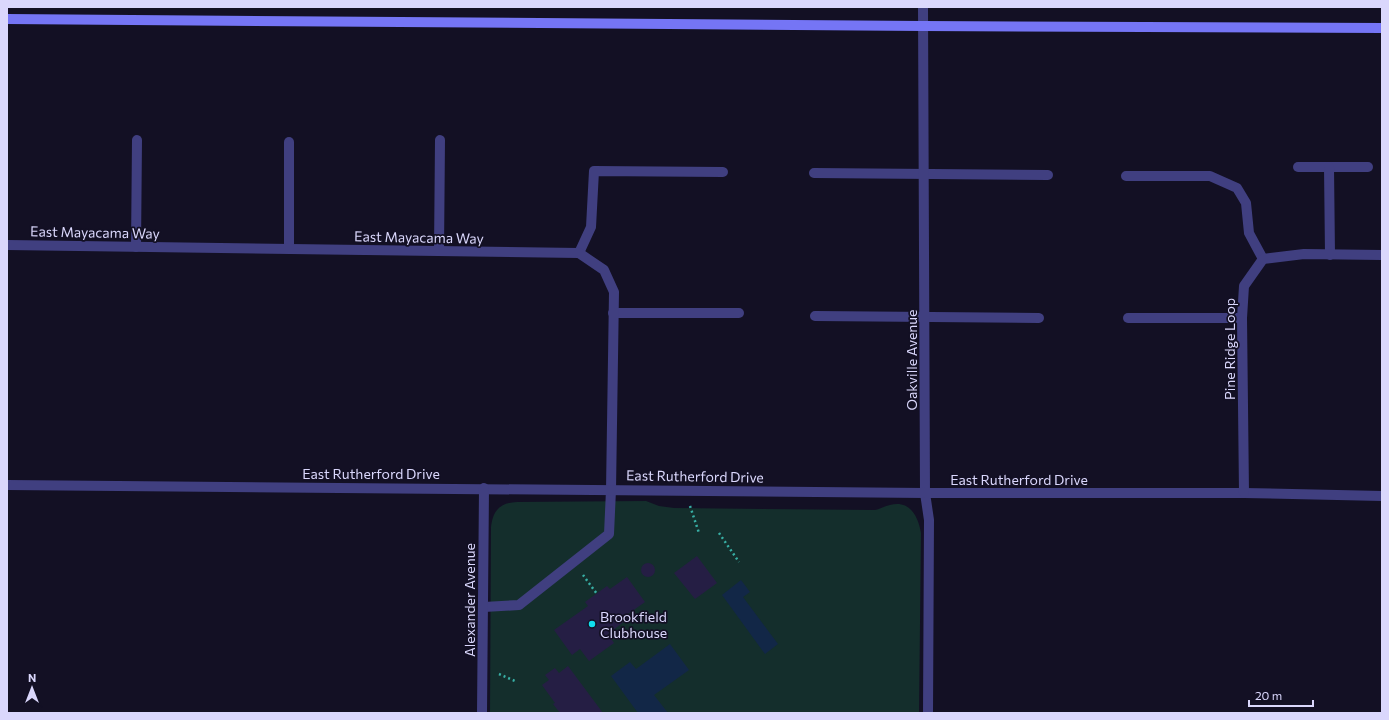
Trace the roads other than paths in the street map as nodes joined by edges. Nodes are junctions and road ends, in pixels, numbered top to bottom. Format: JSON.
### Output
{"nodes":[{"id":1,"x":923,"y":7,"type":"edge"},
{"id":2,"x":7,"y":18,"type":"edge"},
{"id":3,"x":923,"y":26,"type":"junction"},
{"id":4,"x":1382,"y":28,"type":"edge"},
{"id":5,"x":137,"y":140,"type":"dead end"},
{"id":6,"x":440,"y":140,"type":"dead end"},
{"id":7,"x":289,"y":142,"type":"dead end"},
{"id":8,"x":1298,"y":166,"type":"dead end"},
{"id":9,"x":1329,"y":166,"type":"junction"},
{"id":10,"x":1368,"y":167,"type":"dead end"},
{"id":11,"x":723,"y":172,"type":"dead end"},
{"id":12,"x":814,"y":173,"type":"dead end"},
{"id":13,"x":924,"y":174,"type":"junction"},
{"id":14,"x":1048,"y":175,"type":"dead end"},
{"id":15,"x":1126,"y":176,"type":"dead end"},
{"id":16,"x":7,"y":245,"type":"edge"},
{"id":17,"x":136,"y":247,"type":"junction"},
{"id":18,"x":290,"y":249,"type":"junction"},
{"id":19,"x":439,"y":251,"type":"junction"},
{"id":20,"x":579,"y":253,"type":"junction"},
{"id":21,"x":1330,"y":255,"type":"junction"},
{"id":22,"x":1382,"y":255,"type":"edge"},
{"id":23,"x":1262,"y":259,"type":"junction"},
{"id":24,"x":613,"y":313,"type":"junction"},
{"id":25,"x":739,"y":313,"type":"dead end"},
{"id":26,"x":815,"y":316,"type":"dead end"},
{"id":27,"x":925,"y":317,"type":"junction"},
{"id":28,"x":1039,"y":318,"type":"dead end"},
{"id":29,"x":1128,"y":318,"type":"dead end"},
{"id":30,"x":1242,"y":318,"type":"junction"},
{"id":31,"x":7,"y":485,"type":"edge"},
{"id":32,"x":484,"y":488,"type":"junction"},
{"id":33,"x":611,"y":490,"type":"junction"},
{"id":34,"x":925,"y":493,"type":"junction"},
{"id":35,"x":1244,"y":493,"type":"junction"},
{"id":36,"x":1382,"y":496,"type":"edge"},
{"id":37,"x":484,"y":608,"type":"junction"},
{"id":38,"x":482,"y":713,"type":"edge"},
{"id":39,"x":928,"y":713,"type":"edge"}],
"edges":[{"from":1,"to":3,"type":"street","name":"Oakville Avenue"},
{"from":2,"to":3,"type":"main road"},
{"from":3,"to":4,"type":"main road"},
{"from":3,"to":13,"type":"street","name":"Oakville Avenue"},
{"from":5,"to":17,"type":"street"},
{"from":6,"to":19,"type":"street"},
{"from":7,"to":18,"type":"street"},
{"from":8,"to":9,"type":"street"},
{"from":9,"to":10,"type":"street"},
{"from":9,"to":21,"type":"street"},
{"from":11,"to":20,"type":"street"},
{"from":12,"to":13,"type":"street"},
{"from":13,"to":14,"type":"street"},
{"from":13,"to":27,"type":"street","name":"Oakville Avenue"},
{"from":15,"to":23,"type":"street"},
{"from":16,"to":17,"type":"street","name":"East Mayacama Way"},
{"from":17,"to":18,"type":"street","name":"East Mayacama Way"},
{"from":18,"to":19,"type":"street","name":"East Mayacama Way"},
{"from":19,"to":20,"type":"street","name":"East Mayacama Way"},
{"from":20,"to":24,"type":"street"},
{"from":21,"to":22,"type":"street"},
{"from":21,"to":23,"type":"street"},
{"from":23,"to":30,"type":"street","name":"Pine Ridge Loop"},
{"from":24,"to":25,"type":"street"},
{"from":24,"to":33,"type":"street"},
{"from":26,"to":27,"type":"street"},
{"from":27,"to":28,"type":"street"},
{"from":27,"to":34,"type":"street","name":"Oakville Avenue"},
{"from":29,"to":30,"type":"street"},
{"from":30,"to":35,"type":"street","name":"Pine Ridge Loop"},
{"from":31,"to":32,"type":"street","name":"East Rutherford Drive"},
{"from":32,"to":33,"type":"street","name":"East Rutherford Drive"},
{"from":32,"to":37,"type":"street","name":"Alexander Avenue"},
{"from":33,"to":34,"type":"street","name":"East Rutherford Drive"},
{"from":33,"to":37,"type":"street"},
{"from":34,"to":35,"type":"street","name":"East Rutherford Drive"},
{"from":34,"to":39,"type":"street","name":"Oakville Avenue"},
{"from":35,"to":36,"type":"street","name":"East Rutherford Drive"},
{"from":37,"to":38,"type":"street","name":"Alexander Avenue"}]}
